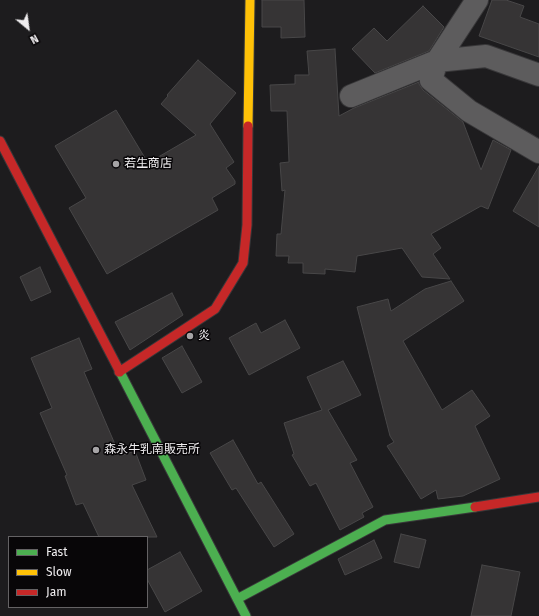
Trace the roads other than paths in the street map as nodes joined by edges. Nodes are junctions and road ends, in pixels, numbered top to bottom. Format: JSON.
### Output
{"nodes":[{"id":1,"x":250,"y":0,"type":"edge"},
{"id":2,"x":477,"y":0,"type":"edge"},
{"id":3,"x":438,"y":60,"type":"junction"},
{"id":4,"x":539,"y":75,"type":"edge"},
{"id":5,"x":350,"y":96,"type":"dead end"},
{"id":6,"x":0,"y":141,"type":"edge"},
{"id":7,"x":539,"y":152,"type":"edge"},
{"id":8,"x":119,"y":372,"type":"junction"},
{"id":9,"x":539,"y":497,"type":"edge"},
{"id":10,"x":237,"y":599,"type":"junction"},
{"id":11,"x":246,"y":616,"type":"edge"}],
"edges":[{"from":1,"to":8,"type":"street"},
{"from":2,"to":3,"type":"street"},
{"from":3,"to":4,"type":"street"},
{"from":3,"to":5,"type":"street"},
{"from":3,"to":7,"type":"street"},
{"from":6,"to":8,"type":"street"},
{"from":8,"to":10,"type":"street"},
{"from":9,"to":10,"type":"street"},
{"from":10,"to":11,"type":"street"}]}
